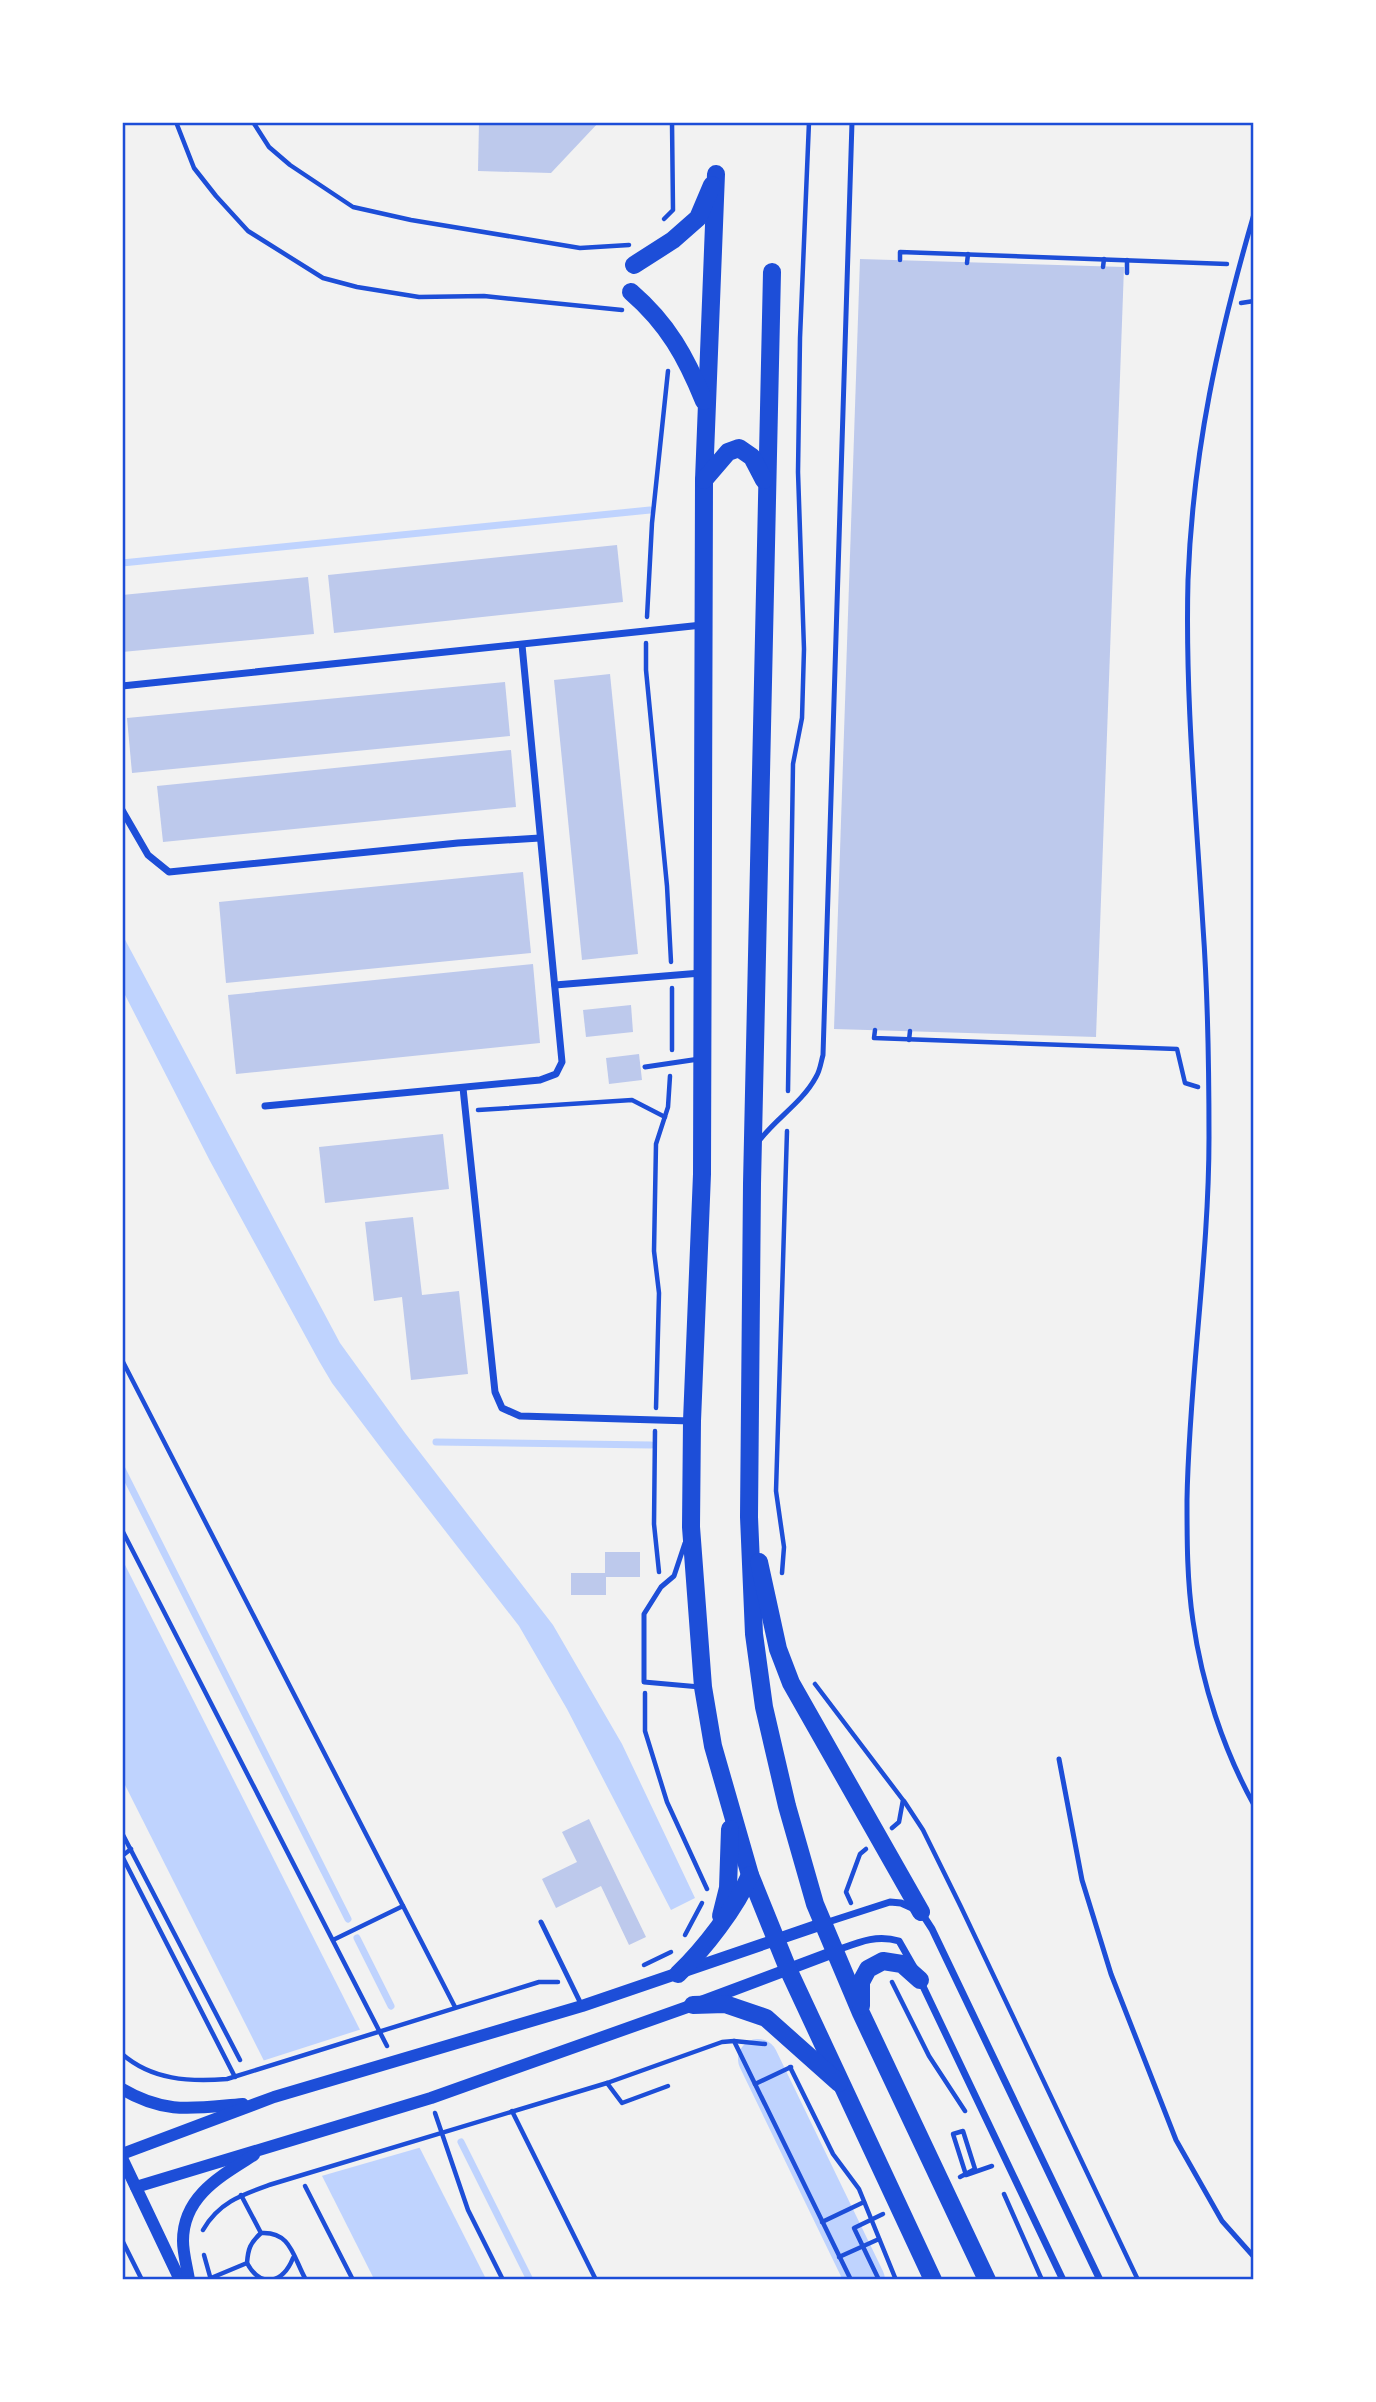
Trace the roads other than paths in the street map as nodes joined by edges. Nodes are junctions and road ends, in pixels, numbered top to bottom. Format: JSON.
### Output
{"nodes":[{"id":1,"x":852,"y":122,"type":"edge"},
{"id":2,"x":1254,"y":215,"type":"edge"},
{"id":3,"x":635,"y":265,"type":"dead end"},
{"id":4,"x":772,"y":272,"type":"dead end"},
{"id":5,"x":631,"y":292,"type":"dead end"},
{"id":6,"x":706,"y":408,"type":"junction"},
{"id":7,"x":704,"y":480,"type":"junction"},
{"id":8,"x":766,"y":486,"type":"junction"},
{"id":9,"x":703,"y":624,"type":"junction"},
{"id":10,"x":522,"y":645,"type":"junction"},
{"id":11,"x":122,"y":686,"type":"edge"},
{"id":12,"x":122,"y":810,"type":"edge"},
{"id":13,"x":540,"y":838,"type":"junction"},
{"id":14,"x":702,"y":972,"type":"junction"},
{"id":15,"x":555,"y":985,"type":"junction"},
{"id":16,"x":702,"y":1058,"type":"junction"},
{"id":17,"x":645,"y":1067,"type":"dead end"},
{"id":18,"x":463,"y":1088,"type":"junction"},
{"id":19,"x":265,"y":1106,"type":"dead end"},
{"id":20,"x":752,"y":1149,"type":"junction"},
{"id":21,"x":692,"y":1421,"type":"junction"},
{"id":22,"x":749,"y":1517,"type":"junction"},
{"id":23,"x":691,"y":1527,"type":"junction"},
{"id":24,"x":703,"y":1687,"type":"junction"},
{"id":25,"x":1059,"y":1759,"type":"dead end"},
{"id":26,"x":1254,"y":1805,"type":"edge"},
{"id":27,"x":730,"y":1811,"type":"junction"},
{"id":28,"x":750,"y":1875,"type":"junction"},
{"id":29,"x":921,"y":1912,"type":"junction"},
{"id":30,"x":541,"y":1922,"type":"dead end"},
{"id":31,"x":719,"y":1924,"type":"junction"},
{"id":32,"x":822,"y":1924,"type":"junction"},
{"id":33,"x":775,"y":1940,"type":"junction"},
{"id":34,"x":834,"y":1952,"type":"junction"},
{"id":35,"x":788,"y":1969,"type":"junction"},
{"id":36,"x":678,"y":1974,"type":"junction"},
{"id":37,"x":920,"y":1980,"type":"junction"},
{"id":38,"x":582,"y":2006,"type":"junction"},
{"id":39,"x":693,"y":2006,"type":"junction"},
{"id":40,"x":860,"y":2013,"type":"junction"},
{"id":41,"x":844,"y":2088,"type":"junction"},
{"id":42,"x":122,"y":2089,"type":"edge"},
{"id":43,"x":260,"y":2102,"type":"junction"},
{"id":44,"x":269,"y":2145,"type":"junction"},
{"id":45,"x":122,"y":2156,"type":"edge"},
{"id":46,"x":136,"y":2187,"type":"junction"},
{"id":47,"x":1254,"y":2257,"type":"edge"},
{"id":48,"x":180,"y":2280,"type":"edge"},
{"id":49,"x":189,"y":2280,"type":"edge"},
{"id":50,"x":933,"y":2280,"type":"edge"},
{"id":51,"x":987,"y":2280,"type":"edge"},
{"id":52,"x":1063,"y":2280,"type":"edge"},
{"id":53,"x":1100,"y":2280,"type":"edge"}],
"edges":[{"from":1,"to":20,"type":"lane"},
{"from":2,"to":26,"type":"lane"},
{"from":3,"to":6,"type":"main road"},
{"from":4,"to":8,"type":"main road"},
{"from":5,"to":6,"type":"main road"},
{"from":6,"to":7,"type":"main road"},
{"from":7,"to":8,"type":"main road"},
{"from":7,"to":9,"type":"main road"},
{"from":8,"to":20,"type":"main road"},
{"from":9,"to":10,"type":"street"},
{"from":9,"to":14,"type":"main road"},
{"from":10,"to":11,"type":"street"},
{"from":10,"to":13,"type":"street"},
{"from":12,"to":13,"type":"street"},
{"from":13,"to":15,"type":"street"},
{"from":14,"to":15,"type":"street"},
{"from":14,"to":16,"type":"main road"},
{"from":15,"to":18,"type":"street"},
{"from":16,"to":17,"type":"lane"},
{"from":16,"to":21,"type":"main road"},
{"from":18,"to":19,"type":"street"},
{"from":18,"to":21,"type":"street"},
{"from":20,"to":22,"type":"main road"},
{"from":21,"to":23,"type":"main road"},
{"from":22,"to":29,"type":"main road"},
{"from":22,"to":32,"type":"main road"},
{"from":23,"to":24,"type":"main road"},
{"from":23,"to":24,"type":"lane"},
{"from":24,"to":27,"type":"main road"},
{"from":25,"to":47,"type":"lane"},
{"from":27,"to":28,"type":"main road"},
{"from":27,"to":31,"type":"main road"},
{"from":28,"to":31,"type":"main road"},
{"from":28,"to":33,"type":"main road"},
{"from":29,"to":32,"type":"street"},
{"from":29,"to":53,"type":"street"},
{"from":30,"to":38,"type":"lane"},
{"from":31,"to":36,"type":"main road"},
{"from":32,"to":33,"type":"street"},
{"from":32,"to":34,"type":"main road"},
{"from":33,"to":35,"type":"main road"},
{"from":33,"to":36,"type":"street"},
{"from":34,"to":35,"type":"street"},
{"from":34,"to":37,"type":"street"},
{"from":34,"to":40,"type":"main road"},
{"from":35,"to":39,"type":"street"},
{"from":35,"to":41,"type":"main road"},
{"from":36,"to":38,"type":"street"},
{"from":37,"to":40,"type":"main road"},
{"from":37,"to":52,"type":"street"},
{"from":38,"to":43,"type":"street"},
{"from":39,"to":41,"type":"main road"},
{"from":39,"to":44,"type":"street"},
{"from":40,"to":51,"type":"main road"},
{"from":41,"to":50,"type":"main road"},
{"from":42,"to":43,"type":"street"},
{"from":43,"to":45,"type":"street"},
{"from":44,"to":46,"type":"street"},
{"from":44,"to":49,"type":"street"},
{"from":45,"to":46,"type":"street"},
{"from":46,"to":48,"type":"street"}]}
